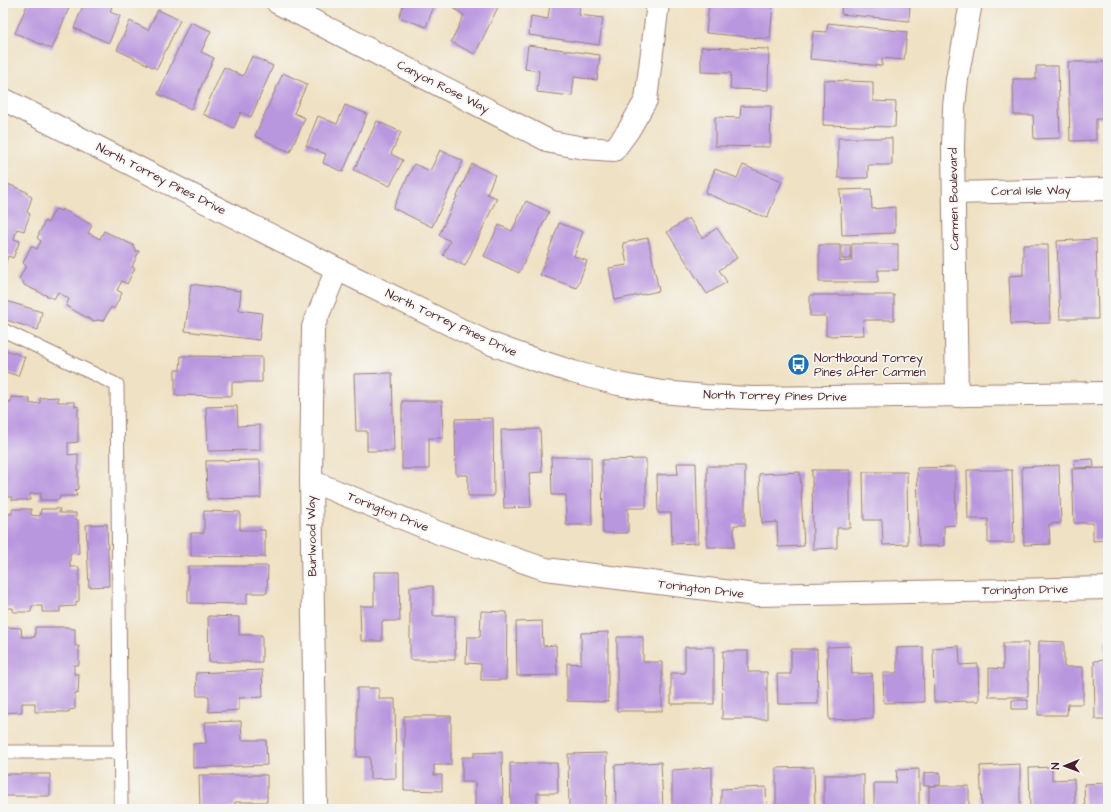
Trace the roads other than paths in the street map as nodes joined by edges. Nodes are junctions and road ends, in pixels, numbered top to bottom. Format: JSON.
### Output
{"nodes":[{"id":1,"x":278,"y":3,"type":"edge"},
{"id":2,"x":658,"y":3,"type":"edge"},
{"id":3,"x":971,"y":3,"type":"edge"},
{"id":4,"x":3,"y":99,"type":"edge"},
{"id":5,"x":1108,"y":189,"type":"edge"},
{"id":6,"x":954,"y":193,"type":"junction"},
{"id":7,"x":338,"y":269,"type":"junction"},
{"id":8,"x":3,"y":330,"type":"edge"},
{"id":9,"x":1108,"y":393,"type":"edge"},
{"id":10,"x":958,"y":396,"type":"junction"},
{"id":11,"x":311,"y":481,"type":"junction"},
{"id":12,"x":1108,"y":588,"type":"edge"},
{"id":13,"x":3,"y":752,"type":"edge"},
{"id":14,"x":121,"y":752,"type":"junction"},
{"id":15,"x":320,"y":808,"type":"edge"},
{"id":16,"x":121,"y":809,"type":"edge"}],
"edges":[{"from":1,"to":2,"type":"street","name":"Canyon Rose Way"},
{"from":3,"to":6,"type":"street","name":"Carmen Boulevard"},
{"from":4,"to":7,"type":"street","name":"North Torrey Pines Drive"},
{"from":5,"to":6,"type":"street","name":"Coral Isle Way"},
{"from":6,"to":10,"type":"street","name":"Carmen Boulevard"},
{"from":7,"to":10,"type":"street","name":"North Torrey Pines Drive"},
{"from":7,"to":11,"type":"street","name":"Burlwood Way"},
{"from":8,"to":14,"type":"lane"},
{"from":9,"to":10,"type":"street","name":"North Torrey Pines Drive"},
{"from":11,"to":12,"type":"street","name":"Torington Drive"},
{"from":11,"to":15,"type":"street","name":"Burlwood Way"},
{"from":13,"to":14,"type":"lane"},
{"from":14,"to":16,"type":"lane"}]}
